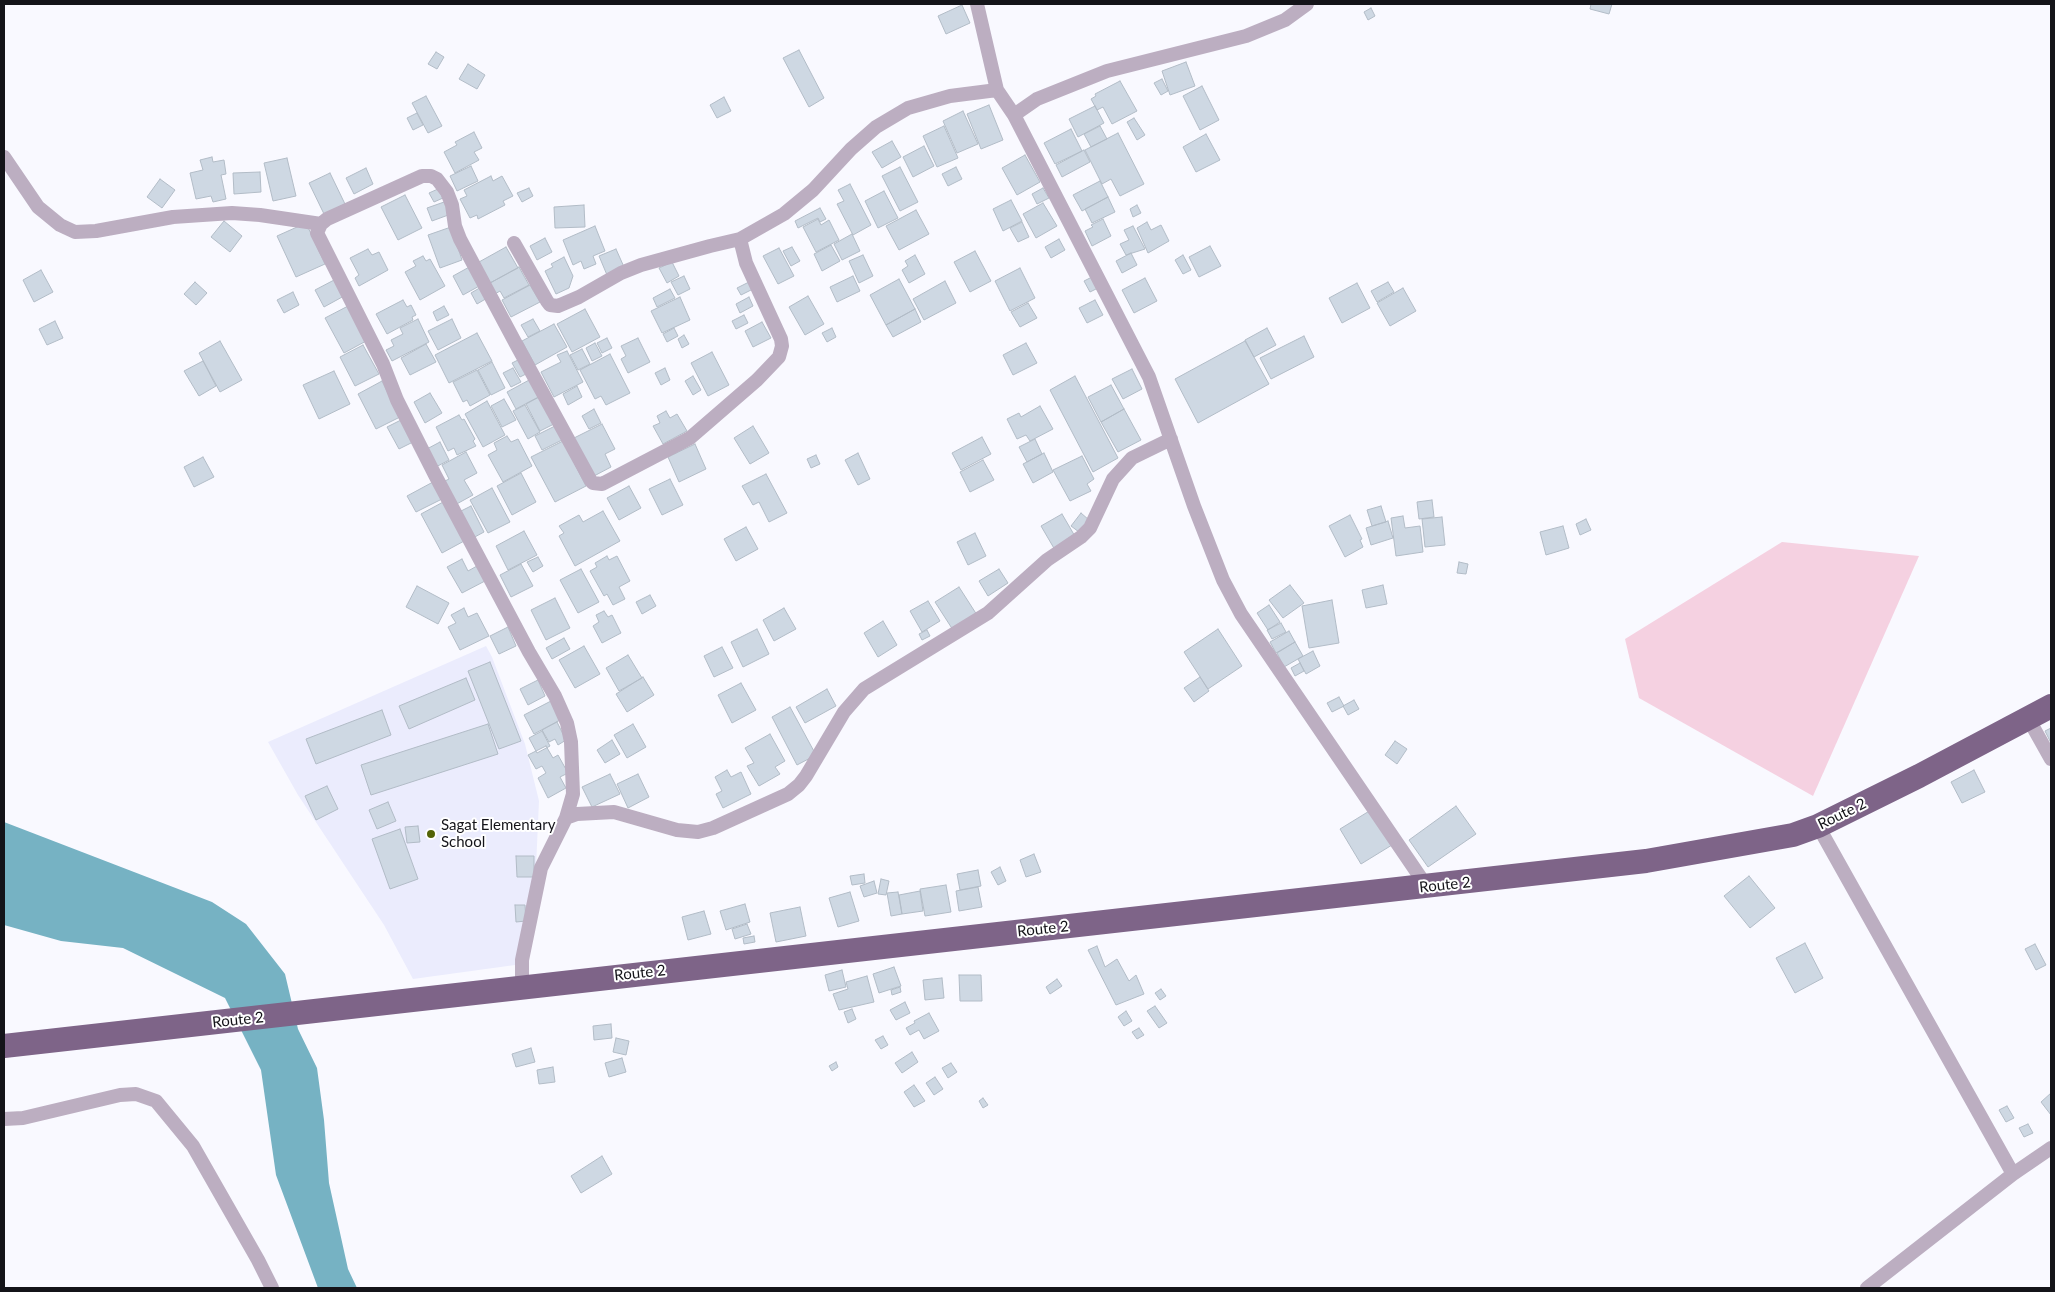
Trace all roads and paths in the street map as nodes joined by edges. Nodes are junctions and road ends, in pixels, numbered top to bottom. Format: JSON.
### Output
{"nodes":[{"id":1,"x":977,"y":4,"type":"edge"},
{"id":2,"x":1307,"y":4,"type":"edge"},
{"id":3,"x":997,"y":90,"type":"junction"},
{"id":4,"x":1014,"y":115,"type":"junction"},
{"id":5,"x":4,"y":157,"type":"edge"},
{"id":6,"x":321,"y":224,"type":"junction"},
{"id":7,"x":740,"y":240,"type":"junction"},
{"id":8,"x":514,"y":243,"type":"dead end"},
{"id":9,"x":1171,"y":439,"type":"junction"},
{"id":10,"x":2051,"y":706,"type":"edge"},
{"id":11,"x":2028,"y":718,"type":"junction"},
{"id":12,"x":2051,"y":759,"type":"edge"},
{"id":13,"x":566,"y":818,"type":"junction"},
{"id":14,"x":1818,"y":826,"type":"junction"},
{"id":15,"x":1427,"y":887,"type":"junction"},
{"id":16,"x":522,"y":986,"type":"junction"},
{"id":17,"x":4,"y":1046,"type":"edge"},
{"id":18,"x":4,"y":1119,"type":"edge"},
{"id":19,"x":2051,"y":1148,"type":"edge"},
{"id":20,"x":2013,"y":1174,"type":"junction"},
{"id":21,"x":272,"y":1288,"type":"edge"},
{"id":22,"x":1867,"y":1288,"type":"edge"}],
"edges":[{"from":1,"to":3,"type":"street"},
{"from":2,"to":4,"type":"street"},
{"from":3,"to":4,"type":"street"},
{"from":3,"to":7,"type":"street"},
{"from":4,"to":9,"type":"street"},
{"from":5,"to":6,"type":"street"},
{"from":6,"to":7,"type":"street"},
{"from":6,"to":13,"type":"street"},
{"from":7,"to":8,"type":"street"},
{"from":9,"to":13,"type":"street"},
{"from":9,"to":15,"type":"street"},
{"from":10,"to":11,"type":"highway","name":"Route 2"},
{"from":11,"to":12,"type":"street"},
{"from":11,"to":14,"type":"highway","name":"Route 2"},
{"from":13,"to":16,"type":"street"},
{"from":14,"to":15,"type":"highway","name":"Route 2"},
{"from":14,"to":20,"type":"street"},
{"from":15,"to":16,"type":"highway","name":"Route 2"},
{"from":16,"to":17,"type":"highway","name":"Route 2"},
{"from":18,"to":21,"type":"street"},
{"from":19,"to":20,"type":"street"},
{"from":20,"to":22,"type":"street"}]}
